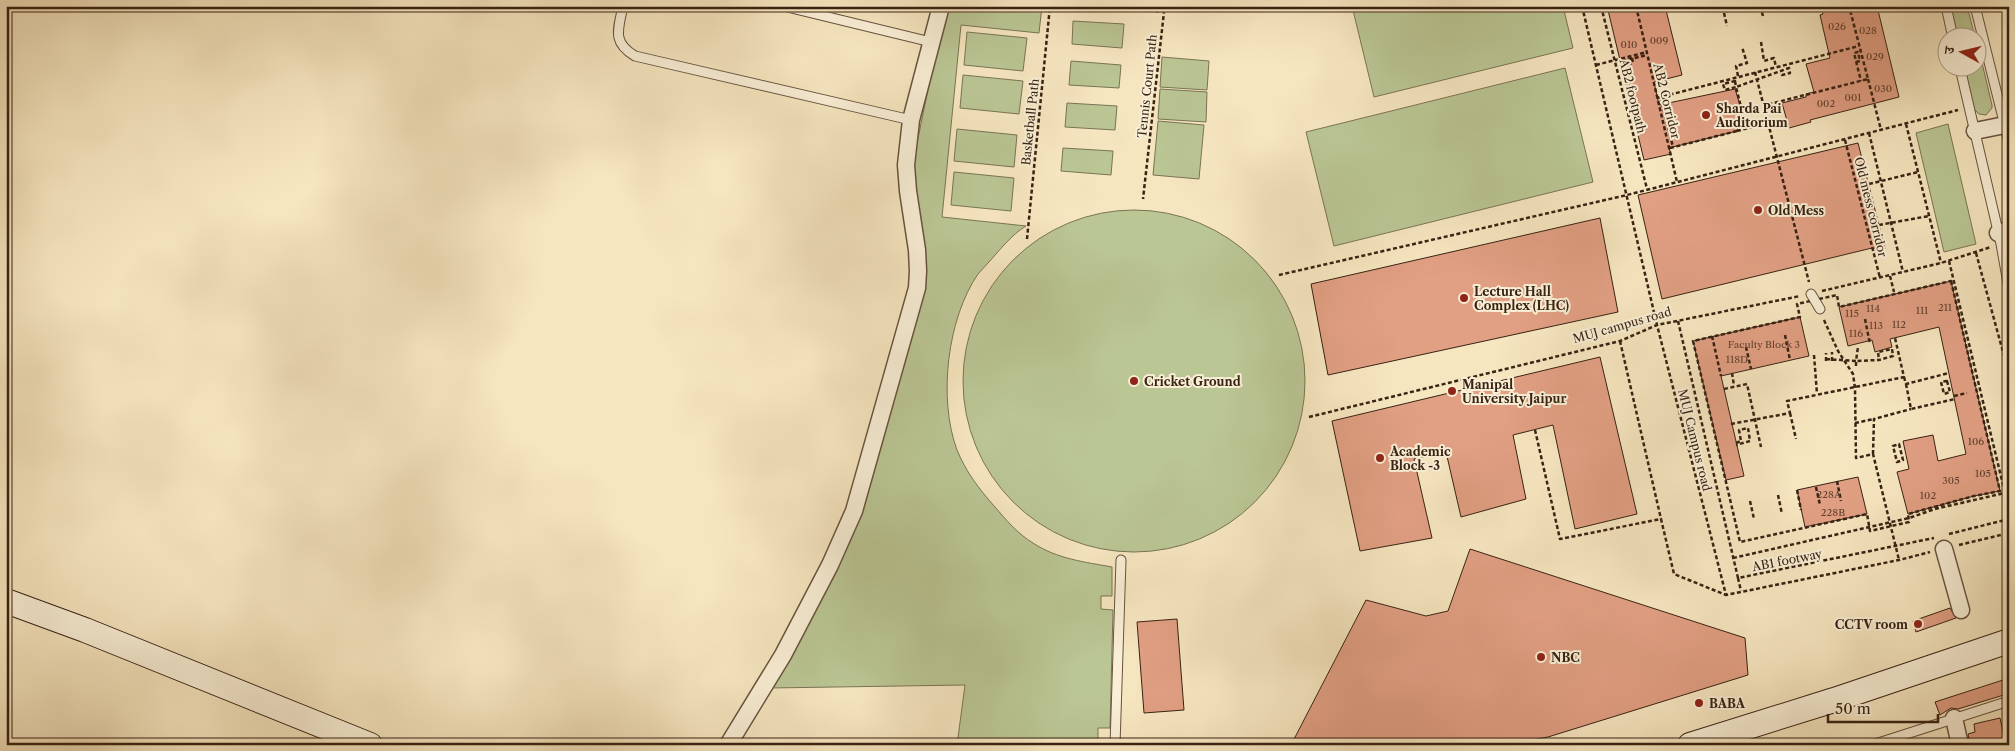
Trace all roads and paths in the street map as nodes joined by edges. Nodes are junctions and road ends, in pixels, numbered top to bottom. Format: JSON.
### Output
{"nodes":[{"id":1,"x":623,"y":6,"type":"edge"},
{"id":2,"x":783,"y":6,"type":"edge"},
{"id":3,"x":941,"y":6,"type":"edge"},
{"id":4,"x":1050,"y":6,"type":"edge"},
{"id":5,"x":1096,"y":6,"type":"edge"},
{"id":6,"x":1163,"y":6,"type":"edge"},
{"id":7,"x":1582,"y":6,"type":"edge"},
{"id":8,"x":1601,"y":6,"type":"edge"},
{"id":9,"x":1636,"y":6,"type":"edge"},
{"id":10,"x":1715,"y":6,"type":"edge"},
{"id":11,"x":1750,"y":6,"type":"edge"},
{"id":12,"x":1760,"y":6,"type":"edge"},
{"id":13,"x":1848,"y":6,"type":"edge"},
{"id":14,"x":1946,"y":6,"type":"edge"},
{"id":15,"x":1975,"y":6,"type":"edge"},
{"id":16,"x":1164,"y":12,"type":"junction"},
{"id":17,"x":1724,"y":12,"type":"junction"},
{"id":18,"x":1764,"y":16,"type":"dead end"},
{"id":19,"x":1727,"y":26,"type":"dead end"},
{"id":20,"x":1951,"y":28,"type":"edge"},
{"id":21,"x":932,"y":42,"type":"junction"},
{"id":22,"x":1760,"y":42,"type":"dead end"},
{"id":23,"x":1859,"y":46,"type":"junction"},
{"id":24,"x":1742,"y":47,"type":"dead end"},
{"id":25,"x":1647,"y":54,"type":"junction"},
{"id":26,"x":1632,"y":58,"type":"dead end"},
{"id":27,"x":1615,"y":60,"type":"junction"},
{"id":28,"x":1856,"y":62,"type":"dead end"},
{"id":29,"x":1596,"y":65,"type":"junction"},
{"id":30,"x":1864,"y":65,"type":"junction"},
{"id":31,"x":1776,"y":67,"type":"junction"},
{"id":32,"x":1858,"y":67,"type":"junction"},
{"id":33,"x":1781,"y":70,"type":"dead end"},
{"id":34,"x":1755,"y":72,"type":"junction"},
{"id":35,"x":1738,"y":76,"type":"junction"},
{"id":36,"x":1962,"y":78,"type":"edge"},
{"id":37,"x":1868,"y":79,"type":"junction"},
{"id":38,"x":1757,"y":80,"type":"junction"},
{"id":39,"x":1861,"y":80,"type":"junction"},
{"id":40,"x":1736,"y":87,"type":"junction"},
{"id":41,"x":1657,"y":98,"type":"junction"},
{"id":42,"x":1763,"y":105,"type":"junction"},
{"id":43,"x":1969,"y":107,"type":"junction"},
{"id":44,"x":1742,"y":110,"type":"junction"},
{"id":45,"x":1664,"y":111,"type":"junction"},
{"id":46,"x":1673,"y":115,"type":"dead end"},
{"id":47,"x":1664,"y":117,"type":"junction"},
{"id":48,"x":911,"y":120,"type":"junction"},
{"id":49,"x":1768,"y":123,"type":"junction"},
{"id":50,"x":1906,"y":124,"type":"junction"},
{"id":51,"x":2005,"y":125,"type":"junction"},
{"id":52,"x":1737,"y":130,"type":"junction"},
{"id":53,"x":1881,"y":130,"type":"junction"},
{"id":54,"x":1975,"y":131,"type":"junction"},
{"id":55,"x":1869,"y":134,"type":"junction"},
{"id":56,"x":1845,"y":140,"type":"junction"},
{"id":57,"x":2009,"y":142,"type":"edge"},
{"id":58,"x":1671,"y":147,"type":"junction"},
{"id":59,"x":1777,"y":156,"type":"junction"},
{"id":60,"x":1918,"y":172,"type":"junction"},
{"id":61,"x":1677,"y":182,"type":"junction"},
{"id":62,"x":1869,"y":184,"type":"dead end"},
{"id":63,"x":1647,"y":190,"type":"junction"},
{"id":64,"x":1627,"y":195,"type":"junction"},
{"id":65,"x":1143,"y":199,"type":"dead end"},
{"id":66,"x":1929,"y":216,"type":"junction"},
{"id":67,"x":1879,"y":225,"type":"dead end"},
{"id":68,"x":2002,"y":235,"type":"edge"},
{"id":69,"x":1027,"y":239,"type":"dead end"},
{"id":70,"x":1976,"y":253,"type":"junction"},
{"id":71,"x":1949,"y":260,"type":"junction"},
{"id":72,"x":1941,"y":263,"type":"junction"},
{"id":73,"x":1903,"y":272,"type":"junction"},
{"id":74,"x":1279,"y":275,"type":"dead end"},
{"id":75,"x":1890,"y":276,"type":"junction"},
{"id":76,"x":1880,"y":278,"type":"junction"},
{"id":77,"x":2009,"y":289,"type":"edge"},
{"id":78,"x":1894,"y":292,"type":"dead end"},
{"id":79,"x":1813,"y":297,"type":"junction"},
{"id":80,"x":1820,"y":309,"type":"joint"},
{"id":81,"x":1865,"y":319,"type":"dead end"},
{"id":82,"x":1678,"y":321,"type":"junction"},
{"id":83,"x":1657,"y":325,"type":"junction"},
{"id":84,"x":1785,"y":335,"type":"dead end"},
{"id":85,"x":1712,"y":336,"type":"junction"},
{"id":86,"x":1895,"y":338,"type":"dead end"},
{"id":87,"x":1620,"y":340,"type":"junction"},
{"id":88,"x":1870,"y":344,"type":"dead end"},
{"id":89,"x":1746,"y":347,"type":"dead end"},
{"id":90,"x":1858,"y":347,"type":"dead end"},
{"id":91,"x":1832,"y":352,"type":"dead end"},
{"id":92,"x":1826,"y":353,"type":"dead end"},
{"id":93,"x":1814,"y":355,"type":"dead end"},
{"id":94,"x":1790,"y":360,"type":"dead end"},
{"id":95,"x":1879,"y":360,"type":"junction"},
{"id":96,"x":1832,"y":361,"type":"dead end"},
{"id":97,"x":1856,"y":361,"type":"junction"},
{"id":98,"x":1856,"y":366,"type":"dead end"},
{"id":99,"x":1751,"y":369,"type":"dead end"},
{"id":100,"x":1732,"y":373,"type":"dead end"},
{"id":101,"x":1949,"y":374,"type":"dead end"},
{"id":102,"x":2009,"y":374,"type":"edge"},
{"id":103,"x":1720,"y":376,"type":"dead end"},
{"id":104,"x":1904,"y":377,"type":"junction"},
{"id":105,"x":1949,"y":380,"type":"joint"},
{"id":106,"x":1906,"y":384,"type":"junction"},
{"id":107,"x":1734,"y":386,"type":"junction"},
{"id":108,"x":1855,"y":388,"type":"junction"},
{"id":109,"x":1724,"y":389,"type":"dead end"},
{"id":110,"x":1967,"y":393,"type":"dead end"},
{"id":111,"x":1817,"y":394,"type":"junction"},
{"id":112,"x":1911,"y":408,"type":"junction"},
{"id":113,"x":1790,"y":413,"type":"junction"},
{"id":114,"x":1309,"y":417,"type":"dead end"},
{"id":115,"x":1754,"y":419,"type":"junction"},
{"id":116,"x":1874,"y":419,"type":"junction"},
{"id":117,"x":1855,"y":423,"type":"junction"},
{"id":118,"x":1732,"y":424,"type":"dead end"},
{"id":119,"x":1535,"y":430,"type":"dead end"},
{"id":120,"x":1796,"y":440,"type":"dead end"},
{"id":121,"x":1736,"y":444,"type":"joint"},
{"id":122,"x":1761,"y":447,"type":"dead end"},
{"id":123,"x":1873,"y":454,"type":"junction"},
{"id":124,"x":1897,"y":462,"type":"joint"},
{"id":125,"x":1837,"y":482,"type":"dead end"},
{"id":126,"x":1816,"y":487,"type":"dead end"},
{"id":127,"x":1797,"y":490,"type":"dead end"},
{"id":128,"x":2009,"y":492,"type":"edge"},
{"id":129,"x":2005,"y":493,"type":"junction"},
{"id":130,"x":1778,"y":495,"type":"dead end"},
{"id":131,"x":1750,"y":501,"type":"dead end"},
{"id":132,"x":1841,"y":501,"type":"dead end"},
{"id":133,"x":1820,"y":505,"type":"dead end"},
{"id":134,"x":1801,"y":510,"type":"dead end"},
{"id":135,"x":1782,"y":514,"type":"dead end"},
{"id":136,"x":1908,"y":518,"type":"junction"},
{"id":137,"x":2009,"y":518,"type":"edge"},
{"id":138,"x":1661,"y":519,"type":"junction"},
{"id":139,"x":1754,"y":519,"type":"dead end"},
{"id":140,"x":1889,"y":521,"type":"junction"},
{"id":141,"x":1869,"y":526,"type":"junction"},
{"id":142,"x":1890,"y":526,"type":"junction"},
{"id":143,"x":2009,"y":533,"type":"edge"},
{"id":144,"x":1895,"y":547,"type":"junction"},
{"id":145,"x":1944,"y":549,"type":"junction"},
{"id":146,"x":1733,"y":558,"type":"junction"},
{"id":147,"x":1121,"y":560,"type":"dead end"},
{"id":148,"x":1899,"y":560,"type":"junction"},
{"id":149,"x":1738,"y":578,"type":"junction"},
{"id":150,"x":1741,"y":592,"type":"junction"},
{"id":151,"x":1726,"y":595,"type":"junction"},
{"id":152,"x":6,"y":601,"type":"edge"},
{"id":153,"x":1962,"y":610,"type":"dead end"},
{"id":154,"x":2009,"y":640,"type":"edge"},
{"id":155,"x":2009,"y":700,"type":"edge"},
{"id":156,"x":1954,"y":718,"type":"junction"},
{"id":157,"x":370,"y":745,"type":"edge"},
{"id":158,"x":728,"y":745,"type":"edge"},
{"id":159,"x":1115,"y":745,"type":"edge"},
{"id":160,"x":1690,"y":745,"type":"edge"},
{"id":161,"x":1872,"y":745,"type":"edge"},
{"id":162,"x":1960,"y":745,"type":"edge"}],
"edges":[{"from":1,"to":48,"type":"lane"},
{"from":2,"to":21,"type":"lane"},
{"from":3,"to":21,"type":"street"},
{"from":4,"to":69,"type":"path","name":"Basketball Path"},
{"from":5,"to":16,"type":"path"},
{"from":6,"to":16,"type":"path","name":"Tennis Court Path"},
{"from":7,"to":29,"type":"path","name":"MUJ Campus road"},
{"from":8,"to":27,"type":"path","name":"AB2 footpath"},
{"from":9,"to":25,"type":"path","name":"AB2 Corridor"},
{"from":10,"to":17,"type":"path"},
{"from":11,"to":17,"type":"path"},
{"from":12,"to":18,"type":"path"},
{"from":13,"to":23,"type":"path"},
{"from":14,"to":20,"type":"lane"},
{"from":15,"to":51,"type":"lane"},
{"from":16,"to":65,"type":"path","name":"Tennis Court Path"},
{"from":17,"to":19,"type":"path"},
{"from":21,"to":48,"type":"street"},
{"from":22,"to":31,"type":"path"},
{"from":23,"to":30,"type":"path"},
{"from":23,"to":31,"type":"path"},
{"from":24,"to":35,"type":"path"},
{"from":25,"to":26,"type":"path"},
{"from":25,"to":27,"type":"path"},
{"from":25,"to":41,"type":"path","name":"AB2 Corridor"},
{"from":27,"to":29,"type":"path"},
{"from":27,"to":63,"type":"path","name":"AB2 footpath"},
{"from":28,"to":32,"type":"path"},
{"from":29,"to":64,"type":"path","name":"MUJ Campus road"},
{"from":30,"to":32,"type":"path"},
{"from":30,"to":37,"type":"path"},
{"from":31,"to":34,"type":"path"},
{"from":32,"to":39,"type":"path"},
{"from":33,"to":38,"type":"path"},
{"from":34,"to":35,"type":"path"},
{"from":34,"to":38,"type":"path"},
{"from":35,"to":41,"type":"path"},
{"from":36,"to":43,"type":"lane"},
{"from":37,"to":39,"type":"path"},
{"from":37,"to":53,"type":"path"},
{"from":38,"to":40,"type":"path"},
{"from":38,"to":42,"type":"path"},
{"from":39,"to":42,"type":"path"},
{"from":40,"to":40,"type":"path"},
{"from":40,"to":44,"type":"path"},
{"from":41,"to":47,"type":"path","name":"AB2 Corridor"},
{"from":42,"to":44,"type":"path"},
{"from":42,"to":49,"type":"path"},
{"from":43,"to":50,"type":"path"},
{"from":43,"to":54,"type":"lane"},
{"from":44,"to":52,"type":"path"},
{"from":45,"to":45,"type":"path"},
{"from":45,"to":47,"type":"path"},
{"from":46,"to":47,"type":"path"},
{"from":47,"to":58,"type":"path","name":"AB2 Corridor"},
{"from":48,"to":158,"type":"street"},
{"from":49,"to":52,"type":"path","name":"AB2 Corridor"},
{"from":49,"to":59,"type":"path"},
{"from":50,"to":53,"type":"path"},
{"from":50,"to":60,"type":"path"},
{"from":51,"to":54,"type":"street"},
{"from":51,"to":57,"type":"lane"},
{"from":52,"to":58,"type":"path","name":"AB2 Corridor"},
{"from":53,"to":55,"type":"path"},
{"from":54,"to":68,"type":"lane"},
{"from":55,"to":56,"type":"path"},
{"from":55,"to":73,"type":"path"},
{"from":56,"to":59,"type":"path"},
{"from":56,"to":76,"type":"path","name":"Old mess corridor"},
{"from":58,"to":61,"type":"path"},
{"from":59,"to":61,"type":"path"},
{"from":59,"to":79,"type":"path"},
{"from":60,"to":62,"type":"path"},
{"from":60,"to":66,"type":"path"},
{"from":61,"to":63,"type":"path"},
{"from":63,"to":64,"type":"path"},
{"from":64,"to":74,"type":"path"},
{"from":64,"to":83,"type":"path","name":"MUJ Campus road"},
{"from":66,"to":67,"type":"path"},
{"from":66,"to":72,"type":"path"},
{"from":68,"to":70,"type":"path","name":"MUJ campus road"},
{"from":68,"to":77,"type":"lane"},
{"from":70,"to":71,"type":"path","name":"MUJ campus road"},
{"from":70,"to":102,"type":"path"},
{"from":71,"to":72,"type":"path","name":"MUJ campus road"},
{"from":71,"to":129,"type":"path"},
{"from":72,"to":73,"type":"path","name":"MUJ campus road"},
{"from":73,"to":75,"type":"path","name":"MUJ campus road"},
{"from":75,"to":76,"type":"path","name":"MUJ campus road"},
{"from":75,"to":78,"type":"path"},
{"from":76,"to":79,"type":"path","name":"MUJ campus road"},
{"from":79,"to":80,"type":"lane"},
{"from":79,"to":82,"type":"path","name":"MUJ campus road"},
{"from":79,"to":85,"type":"path"},
{"from":79,"to":136,"type":"path"},
{"from":80,"to":108,"type":"path"},
{"from":81,"to":88,"type":"path"},
{"from":82,"to":83,"type":"path","name":"MUJ campus road"},
{"from":82,"to":146,"type":"path","name":"AB1 footway"},
{"from":83,"to":87,"type":"path","name":"MUJ campus road"},
{"from":83,"to":151,"type":"path","name":"MUJ Campus road"},
{"from":84,"to":94,"type":"path"},
{"from":85,"to":103,"type":"path"},
{"from":85,"to":141,"type":"path"},
{"from":86,"to":104,"type":"path"},
{"from":87,"to":114,"type":"path","name":"MUJ campus road"},
{"from":87,"to":138,"type":"path"},
{"from":89,"to":99,"type":"path"},
{"from":90,"to":97,"type":"path"},
{"from":91,"to":96,"type":"path"},
{"from":92,"to":97,"type":"path"},
{"from":93,"to":111,"type":"path"},
{"from":95,"to":95,"type":"path"},
{"from":95,"to":97,"type":"path"},
{"from":97,"to":98,"type":"path"},
{"from":100,"to":107,"type":"path"},
{"from":101,"to":106,"type":"path"},
{"from":104,"to":106,"type":"path"},
{"from":104,"to":108,"type":"path"},
{"from":105,"to":105,"type":"path"},
{"from":106,"to":112,"type":"path"},
{"from":107,"to":109,"type":"path"},
{"from":107,"to":115,"type":"path"},
{"from":108,"to":111,"type":"path"},
{"from":108,"to":117,"type":"path"},
{"from":110,"to":112,"type":"path"},
{"from":111,"to":113,"type":"path"},
{"from":112,"to":116,"type":"path"},
{"from":113,"to":115,"type":"path"},
{"from":113,"to":120,"type":"path"},
{"from":115,"to":118,"type":"path"},
{"from":115,"to":122,"type":"path"},
{"from":116,"to":117,"type":"path"},
{"from":116,"to":123,"type":"path"},
{"from":117,"to":123,"type":"path"},
{"from":119,"to":138,"type":"path"},
{"from":121,"to":121,"type":"path"},
{"from":123,"to":140,"type":"path"},
{"from":124,"to":124,"type":"path"},
{"from":125,"to":132,"type":"path"},
{"from":126,"to":133,"type":"path"},
{"from":127,"to":134,"type":"path"},
{"from":128,"to":129,"type":"path"},
{"from":129,"to":136,"type":"path"},
{"from":130,"to":135,"type":"path"},
{"from":131,"to":139,"type":"path"},
{"from":136,"to":140,"type":"path"},
{"from":136,"to":142,"type":"path"},
{"from":137,"to":144,"type":"path","name":"AB1 footway"},
{"from":138,"to":151,"type":"path"},
{"from":140,"to":141,"type":"path"},
{"from":140,"to":142,"type":"path"},
{"from":141,"to":142,"type":"path"},
{"from":141,"to":146,"type":"path"},
{"from":142,"to":144,"type":"path"},
{"from":143,"to":145,"type":"path"},
{"from":144,"to":148,"type":"path"},
{"from":144,"to":149,"type":"path","name":"AB1 footway"},
{"from":145,"to":148,"type":"path"},
{"from":145,"to":153,"type":"street"},
{"from":146,"to":149,"type":"path","name":"AB1 footway"},
{"from":147,"to":159,"type":"lane"},
{"from":148,"to":150,"type":"path"},
{"from":149,"to":150,"type":"path"},
{"from":150,"to":151,"type":"path"},
{"from":152,"to":157,"type":"street"},
{"from":154,"to":160,"type":"street"},
{"from":155,"to":156,"type":"lane"},
{"from":156,"to":161,"type":"lane"},
{"from":156,"to":162,"type":"street"}]}
